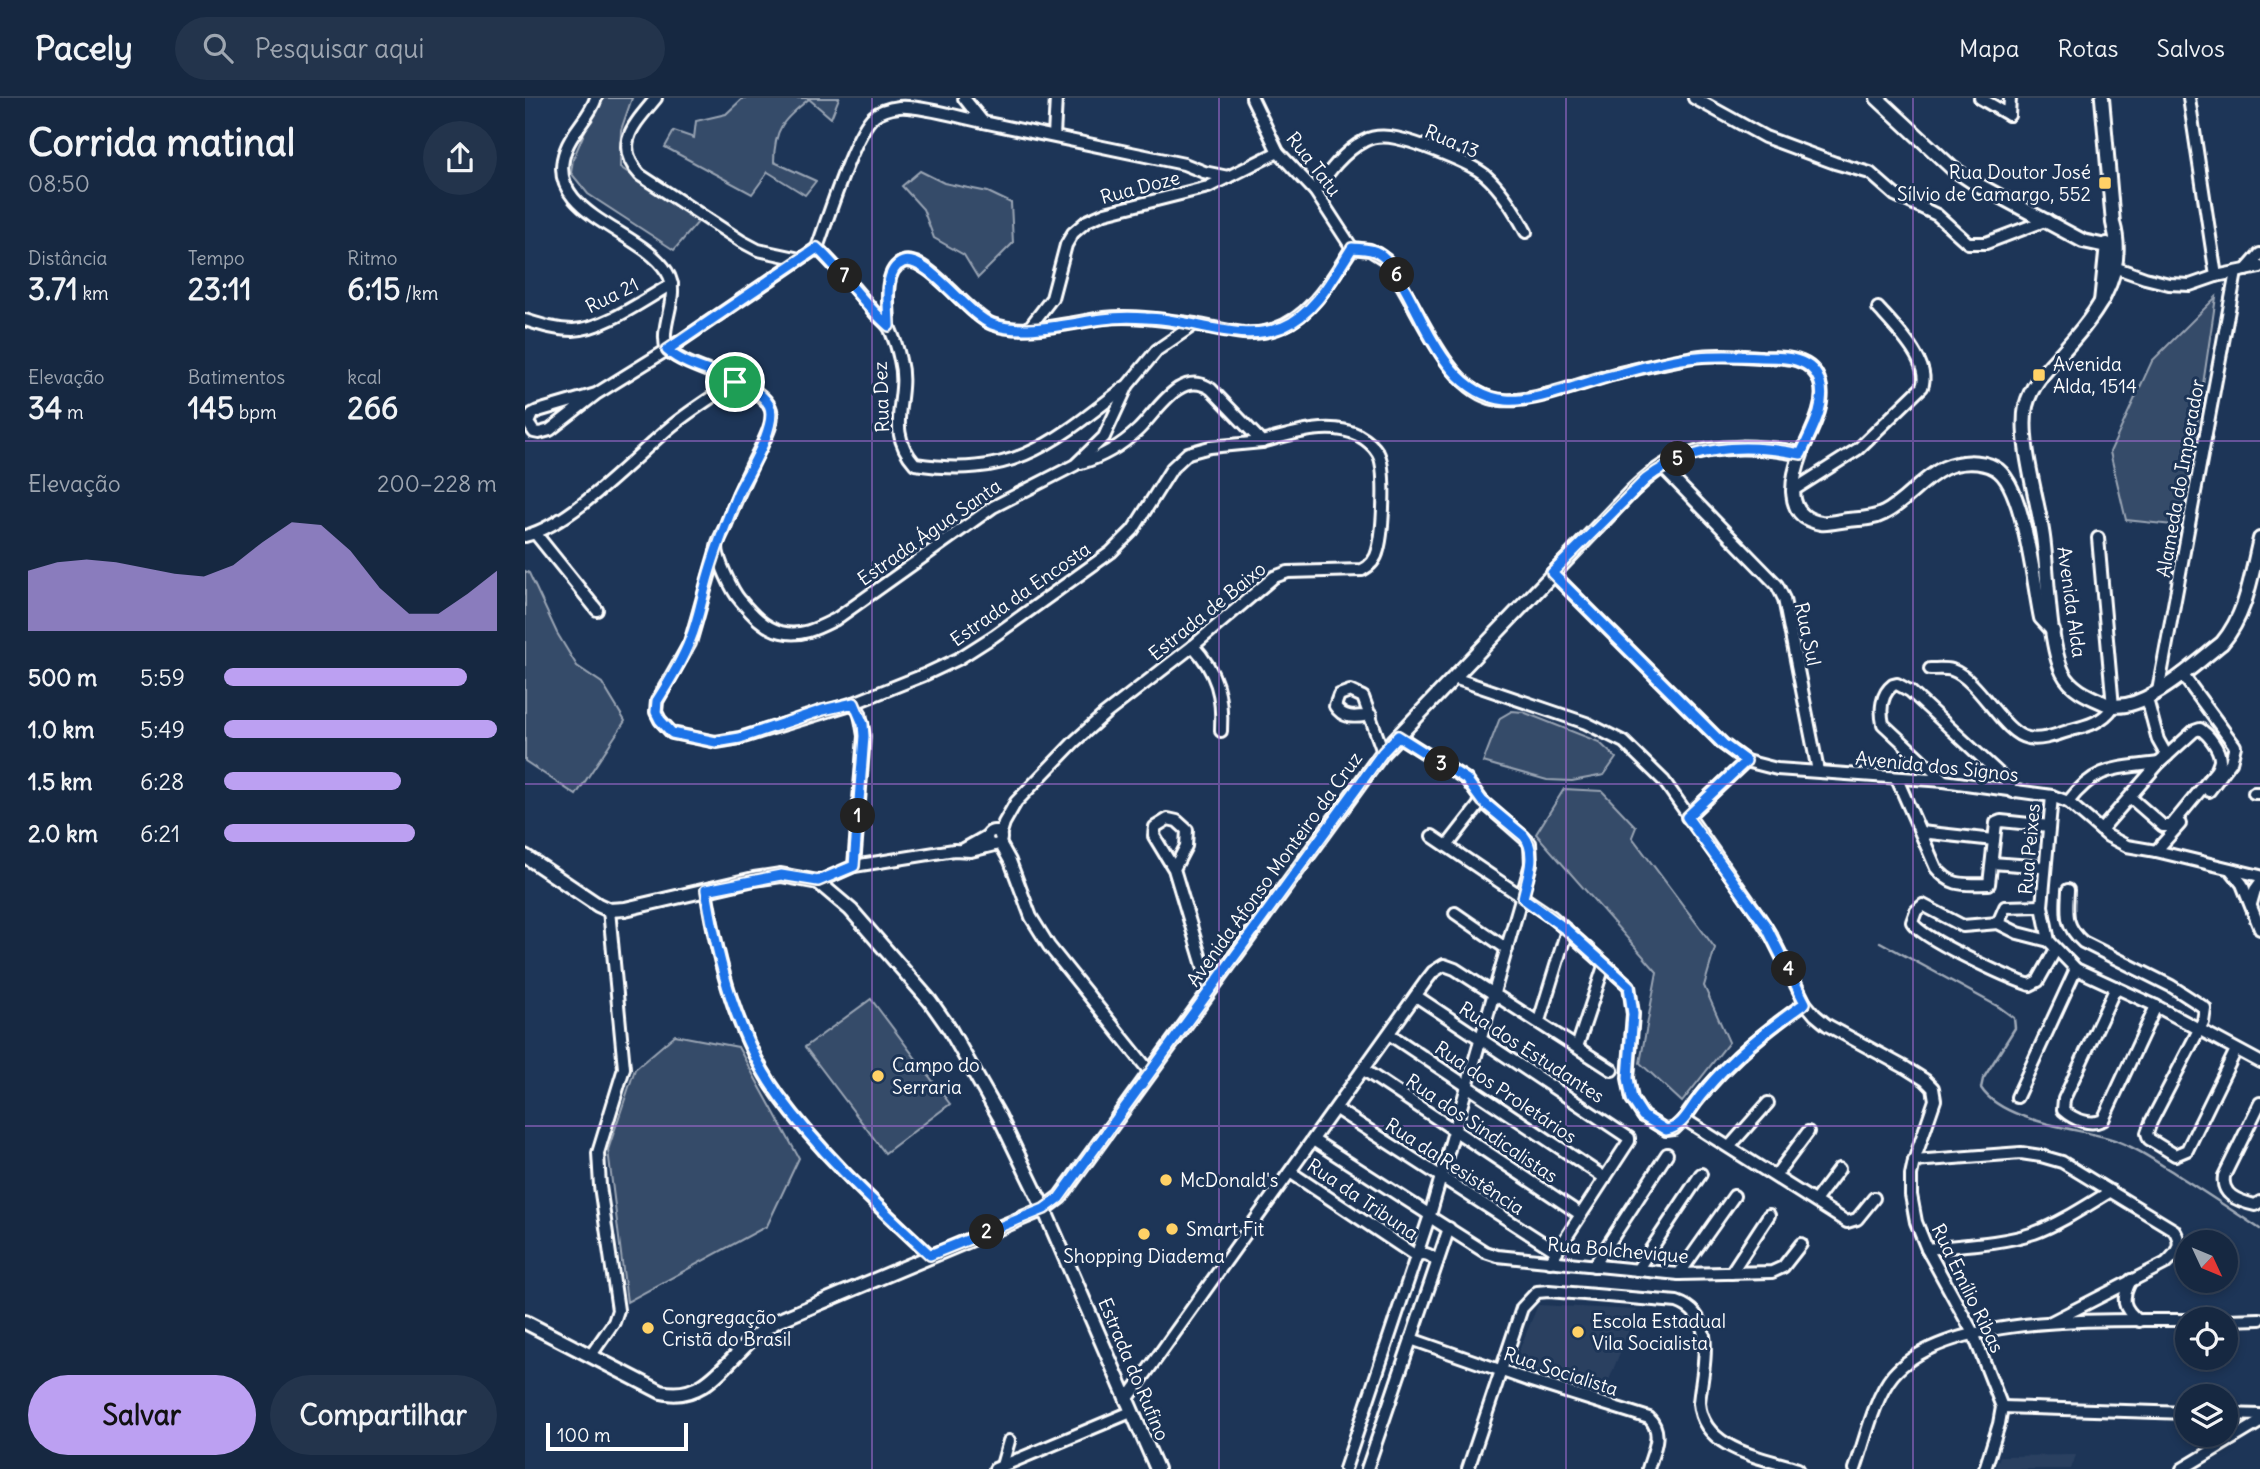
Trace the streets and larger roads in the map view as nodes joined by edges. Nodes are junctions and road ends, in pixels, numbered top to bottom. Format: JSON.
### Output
{"nodes":[{"id":1,"x":596,"y":98,"type":"edge"},
{"id":2,"x":656,"y":98,"type":"edge"},
{"id":3,"x":964,"y":98,"type":"edge"},
{"id":4,"x":1055,"y":98,"type":"edge"},
{"id":5,"x":1252,"y":98,"type":"edge"},
{"id":6,"x":1694,"y":98,"type":"edge"},
{"id":7,"x":1877,"y":98,"type":"edge"},
{"id":8,"x":1980,"y":98,"type":"edge"},
{"id":9,"x":2010,"y":98,"type":"edge"},
{"id":10,"x":2102,"y":98,"type":"edge"},
{"id":11,"x":2189,"y":98,"type":"edge"},
{"id":12,"x":983,"y":122,"type":"junction"},
{"id":13,"x":1054,"y":136,"type":"junction"},
{"id":14,"x":1278,"y":152,"type":"junction"},
{"id":15,"x":1228,"y":177,"type":"junction"},
{"id":16,"x":1315,"y":191,"type":"junction"},
{"id":17,"x":2047,"y":220,"type":"junction"},
{"id":18,"x":2113,"y":223,"type":"junction"},
{"id":19,"x":1526,"y":232,"type":"dead end"},
{"id":20,"x":2083,"y":240,"type":"junction"},
{"id":21,"x":2106,"y":246,"type":"junction"},
{"id":22,"x":817,"y":248,"type":"junction"},
{"id":23,"x":1352,"y":248,"type":"junction"},
{"id":24,"x":2260,"y":254,"type":"edge"},
{"id":25,"x":800,"y":259,"type":"junction"},
{"id":26,"x":2111,"y":263,"type":"junction"},
{"id":27,"x":2260,"y":267,"type":"edge"},
{"id":28,"x":2241,"y":271,"type":"junction"},
{"id":29,"x":2215,"y":276,"type":"junction"},
{"id":30,"x":672,"y":284,"type":"junction"},
{"id":31,"x":1878,"y":308,"type":"dead end"},
{"id":32,"x":525,"y":320,"type":"edge"},
{"id":33,"x":1195,"y":324,"type":"junction"},
{"id":34,"x":889,"y":326,"type":"junction"},
{"id":35,"x":1029,"y":328,"type":"junction"},
{"id":36,"x":667,"y":350,"type":"junction"},
{"id":37,"x":735,"y":382,"type":"junction"},
{"id":38,"x":1128,"y":385,"type":"junction"},
{"id":39,"x":596,"y":394,"type":"junction"},
{"id":40,"x":1262,"y":442,"type":"junction"},
{"id":41,"x":1801,"y":454,"type":"junction"},
{"id":42,"x":1075,"y":465,"type":"junction"},
{"id":43,"x":1662,"y":467,"type":"junction"},
{"id":44,"x":1792,"y":491,"type":"junction"},
{"id":45,"x":530,"y":535,"type":"edge"},
{"id":46,"x":2098,"y":538,"type":"dead end"},
{"id":47,"x":2260,"y":538,"type":"edge"},
{"id":48,"x":717,"y":547,"type":"junction"},
{"id":49,"x":1552,"y":573,"type":"junction"},
{"id":50,"x":597,"y":610,"type":"dead end"},
{"id":51,"x":2053,"y":631,"type":"junction"},
{"id":52,"x":1193,"y":646,"type":"junction"},
{"id":53,"x":1930,"y":668,"type":"dead end"},
{"id":54,"x":2182,"y":674,"type":"junction"},
{"id":55,"x":1454,"y":678,"type":"junction"},
{"id":56,"x":2153,"y":695,"type":"junction"},
{"id":57,"x":854,"y":703,"type":"junction"},
{"id":58,"x":2113,"y":707,"type":"junction"},
{"id":59,"x":1371,"y":715,"type":"dead end"},
{"id":60,"x":1221,"y":731,"type":"dead end"},
{"id":61,"x":1398,"y":736,"type":"junction"},
{"id":62,"x":1383,"y":752,"type":"junction"},
{"id":63,"x":2163,"y":760,"type":"junction"},
{"id":64,"x":1746,"y":761,"type":"junction"},
{"id":65,"x":1818,"y":771,"type":"junction"},
{"id":66,"x":1897,"y":779,"type":"junction"},
{"id":67,"x":1944,"y":781,"type":"junction"},
{"id":68,"x":2013,"y":792,"type":"junction"},
{"id":69,"x":2052,"y":796,"type":"junction"},
{"id":70,"x":2131,"y":797,"type":"junction"},
{"id":71,"x":1482,"y":801,"type":"junction"},
{"id":72,"x":2068,"y":802,"type":"junction"},
{"id":73,"x":1687,"y":817,"type":"junction"},
{"id":74,"x":2049,"y":826,"type":"junction"},
{"id":75,"x":2101,"y":830,"type":"junction"},
{"id":76,"x":1921,"y":832,"type":"junction"},
{"id":77,"x":1433,"y":835,"type":"dead end"},
{"id":78,"x":995,"y":838,"type":"junction"},
{"id":79,"x":1994,"y":840,"type":"junction"},
{"id":80,"x":1447,"y":846,"type":"junction"},
{"id":81,"x":2157,"y":851,"type":"junction"},
{"id":82,"x":525,"y":856,"type":"edge"},
{"id":83,"x":1992,"y":863,"type":"junction"},
{"id":84,"x":854,"y":866,"type":"junction"},
{"id":85,"x":2044,"y":867,"type":"junction"},
{"id":86,"x":1174,"y":869,"type":"dead end"},
{"id":87,"x":2231,"y":870,"type":"junction"},
{"id":88,"x":2260,"y":876,"type":"edge"},
{"id":89,"x":818,"y":881,"type":"junction"},
{"id":90,"x":2260,"y":883,"type":"edge"},
{"id":91,"x":706,"y":890,"type":"junction"},
{"id":92,"x":2068,"y":890,"type":"dead end"},
{"id":93,"x":1523,"y":898,"type":"junction"},
{"id":94,"x":2251,"y":904,"type":"junction"},
{"id":95,"x":2042,"y":906,"type":"junction"},
{"id":96,"x":609,"y":910,"type":"junction"},
{"id":97,"x":1455,"y":913,"type":"dead end"},
{"id":98,"x":1998,"y":923,"type":"junction"},
{"id":99,"x":2260,"y":929,"type":"edge"},
{"id":100,"x":1567,"y":930,"type":"junction"},
{"id":101,"x":2052,"y":945,"type":"junction"},
{"id":102,"x":1507,"y":949,"type":"junction"},
{"id":103,"x":1604,"y":966,"type":"junction"},
{"id":104,"x":2075,"y":969,"type":"junction"},
{"id":105,"x":2116,"y":987,"type":"junction"},
{"id":106,"x":1210,"y":989,"type":"junction"},
{"id":107,"x":1494,"y":995,"type":"junction"},
{"id":108,"x":1416,"y":996,"type":"junction"},
{"id":109,"x":1805,"y":1003,"type":"junction"},
{"id":110,"x":2156,"y":1006,"type":"junction"},
{"id":111,"x":1539,"y":1021,"type":"junction"},
{"id":112,"x":2199,"y":1030,"type":"junction"},
{"id":113,"x":1389,"y":1034,"type":"junction"},
{"id":114,"x":1481,"y":1041,"type":"junction"},
{"id":115,"x":1577,"y":1046,"type":"junction"},
{"id":116,"x":2236,"y":1050,"type":"junction"},
{"id":117,"x":2260,"y":1062,"type":"edge"},
{"id":118,"x":1364,"y":1070,"type":"junction"},
{"id":119,"x":1612,"y":1070,"type":"dead end"},
{"id":120,"x":1150,"y":1072,"type":"junction"},
{"id":121,"x":1468,"y":1088,"type":"junction"},
{"id":122,"x":2017,"y":1097,"type":"dead end"},
{"id":123,"x":1768,"y":1103,"type":"dead end"},
{"id":124,"x":2260,"y":1103,"type":"edge"},
{"id":125,"x":1336,"y":1109,"type":"junction"},
{"id":126,"x":1684,"y":1119,"type":"junction"},
{"id":127,"x":1456,"y":1132,"type":"junction"},
{"id":128,"x":1808,"y":1132,"type":"dead end"},
{"id":129,"x":1313,"y":1140,"type":"junction"},
{"id":130,"x":1730,"y":1146,"type":"junction"},
{"id":131,"x":1667,"y":1154,"type":"dead end"},
{"id":132,"x":1914,"y":1161,"type":"junction"},
{"id":133,"x":1839,"y":1169,"type":"dead end"},
{"id":134,"x":1290,"y":1171,"type":"junction"},
{"id":135,"x":1702,"y":1174,"type":"dead end"},
{"id":136,"x":1776,"y":1175,"type":"junction"},
{"id":137,"x":1442,"y":1178,"type":"junction"},
{"id":138,"x":1605,"y":1178,"type":"junction"},
{"id":139,"x":2111,"y":1191,"type":"junction"},
{"id":140,"x":1734,"y":1196,"type":"dead end"},
{"id":141,"x":1874,"y":1198,"type":"dead end"},
{"id":142,"x":1815,"y":1200,"type":"junction"},
{"id":143,"x":2260,"y":1202,"type":"edge"},
{"id":144,"x":1044,"y":1209,"type":"junction"},
{"id":145,"x":1580,"y":1214,"type":"junction"},
{"id":146,"x":1769,"y":1215,"type":"dead end"},
{"id":147,"x":1430,"y":1216,"type":"junction"},
{"id":148,"x":1449,"y":1228,"type":"junction"},
{"id":149,"x":1801,"y":1244,"type":"dead end"},
{"id":150,"x":1927,"y":1249,"type":"junction"},
{"id":151,"x":1556,"y":1251,"type":"junction"},
{"id":152,"x":930,"y":1255,"type":"junction"},
{"id":153,"x":1416,"y":1255,"type":"junction"},
{"id":154,"x":1549,"y":1262,"type":"junction"},
{"id":155,"x":1437,"y":1263,"type":"junction"},
{"id":156,"x":1594,"y":1266,"type":"junction"},
{"id":157,"x":1637,"y":1270,"type":"junction"},
{"id":158,"x":1731,"y":1273,"type":"junction"},
{"id":159,"x":1679,"y":1274,"type":"junction"},
{"id":160,"x":2131,"y":1280,"type":"junction"},
{"id":161,"x":1402,"y":1298,"type":"junction"},
{"id":162,"x":1422,"y":1306,"type":"junction"},
{"id":163,"x":1395,"y":1319,"type":"junction"},
{"id":164,"x":2260,"y":1319,"type":"edge"},
{"id":165,"x":2175,"y":1320,"type":"edge"},
{"id":166,"x":2238,"y":1320,"type":"edge"},
{"id":167,"x":2139,"y":1321,"type":"junction"},
{"id":168,"x":525,"y":1322,"type":"edge"},
{"id":169,"x":2051,"y":1322,"type":"junction"},
{"id":170,"x":1415,"y":1326,"type":"junction"},
{"id":171,"x":1973,"y":1333,"type":"junction"},
{"id":172,"x":1411,"y":1339,"type":"junction"},
{"id":173,"x":591,"y":1355,"type":"junction"},
{"id":174,"x":1501,"y":1370,"type":"junction"},
{"id":175,"x":1128,"y":1407,"type":"junction"},
{"id":176,"x":2002,"y":1407,"type":"junction"},
{"id":177,"x":2175,"y":1413,"type":"edge"},
{"id":178,"x":2238,"y":1414,"type":"edge"},
{"id":179,"x":2260,"y":1415,"type":"edge"},
{"id":180,"x":2260,"y":1422,"type":"edge"},
{"id":181,"x":1009,"y":1441,"type":"dead end"},
{"id":182,"x":999,"y":1468,"type":"edge"},
{"id":183,"x":1157,"y":1469,"type":"edge"},
{"id":184,"x":1345,"y":1469,"type":"edge"},
{"id":185,"x":1367,"y":1469,"type":"edge"},
{"id":186,"x":1468,"y":1469,"type":"edge"},
{"id":187,"x":1647,"y":1469,"type":"edge"},
{"id":188,"x":1798,"y":1469,"type":"edge"},
{"id":189,"x":1855,"y":1469,"type":"edge"},
{"id":190,"x":1985,"y":1469,"type":"edge"},
{"id":191,"x":2182,"y":1469,"type":"edge"}],
"edges":[{"from":1,"to":30,"type":"street"},
{"from":2,"to":25,"type":"street"},
{"from":3,"to":12,"type":"street"},
{"from":4,"to":13,"type":"street"},
{"from":5,"to":14,"type":"street","name":"Rua Tatu"},
{"from":6,"to":17,"type":"street"},
{"from":7,"to":17,"type":"street"},
{"from":8,"to":9,"type":"street"},
{"from":10,"to":18,"type":"street"},
{"from":11,"to":29,"type":"street"},
{"from":12,"to":13,"type":"street"},
{"from":12,"to":22,"type":"street"},
{"from":13,"to":15,"type":"street"},
{"from":14,"to":15,"type":"street","name":"Rua Doze"},
{"from":14,"to":16,"type":"street","name":"Rua Tatu"},
{"from":15,"to":35,"type":"street","name":"Rua Doze"},
{"from":16,"to":19,"type":"street","name":"Rua 13"},
{"from":16,"to":23,"type":"street","name":"Rua Tatu"},
{"from":17,"to":20,"type":"street"},
{"from":18,"to":21,"type":"street","name":"Avenida Alda"},
{"from":18,"to":26,"type":"street","name":"Avenida Alda"},
{"from":20,"to":21,"type":"street"},
{"from":20,"to":26,"type":"street"},
{"from":21,"to":26,"type":"street","name":"Avenida Alda"},
{"from":22,"to":25,"type":"street"},
{"from":22,"to":34,"type":"street","name":"Rua Dez"},
{"from":23,"to":33,"type":"street"},
{"from":23,"to":41,"type":"street"},
{"from":24,"to":28,"type":"street"},
{"from":25,"to":36,"type":"street"},
{"from":26,"to":29,"type":"street"},
{"from":26,"to":51,"type":"street","name":"Avenida Alda"},
{"from":27,"to":28,"type":"street"},
{"from":28,"to":29,"type":"street"},
{"from":28,"to":56,"type":"street","name":"Alameda do Imperador"},
{"from":30,"to":32,"type":"street","name":"Rua 21"},
{"from":30,"to":36,"type":"street"},
{"from":31,"to":44,"type":"street"},
{"from":33,"to":35,"type":"street"},
{"from":33,"to":38,"type":"street","name":"Estrada Água Santa"},
{"from":34,"to":35,"type":"street"},
{"from":34,"to":38,"type":"street","name":"Rua Dez"},
{"from":36,"to":37,"type":"street"},
{"from":36,"to":39,"type":"street"},
{"from":37,"to":45,"type":"street"},
{"from":37,"to":48,"type":"street"},
{"from":38,"to":42,"type":"street","name":"Estrada Água Santa"},
{"from":39,"to":39,"type":"street"},
{"from":40,"to":42,"type":"street"},
{"from":40,"to":52,"type":"street","name":"Estrada de Baixo"},
{"from":40,"to":57,"type":"street","name":"Estrada da Encosta"},
{"from":41,"to":43,"type":"street","name":"Avenida Afonso Monteiro da Cruz"},
{"from":41,"to":44,"type":"street"},
{"from":42,"to":48,"type":"street","name":"Estrada Água Santa"},
{"from":43,"to":49,"type":"street","name":"Avenida Afonso Monteiro da Cruz"},
{"from":43,"to":65,"type":"street","name":"Rua Sul"},
{"from":44,"to":51,"type":"street"},
{"from":45,"to":50,"type":"street"},
{"from":46,"to":58,"type":"street"},
{"from":47,"to":54,"type":"street"},
{"from":48,"to":57,"type":"street","name":"Estrada da Encosta"},
{"from":49,"to":55,"type":"street","name":"Avenida Afonso Monteiro da Cruz"},
{"from":49,"to":64,"type":"street","name":"Avenida dos Signos"},
{"from":51,"to":58,"type":"street","name":"Avenida Alda"},
{"from":52,"to":60,"type":"street"},
{"from":52,"to":78,"type":"street","name":"Estrada de Baixo"},
{"from":53,"to":58,"type":"street"},
{"from":54,"to":56,"type":"street"},
{"from":54,"to":81,"type":"street"},
{"from":55,"to":61,"type":"street","name":"Avenida Afonso Monteiro da Cruz"},
{"from":55,"to":73,"type":"street"},
{"from":56,"to":58,"type":"street"},
{"from":56,"to":63,"type":"street"},
{"from":57,"to":84,"type":"street"},
{"from":59,"to":62,"type":"street"},
{"from":61,"to":62,"type":"street","name":"Avenida Afonso Monteiro da Cruz"},
{"from":61,"to":71,"type":"street"},
{"from":62,"to":106,"type":"street","name":"Avenida Afonso Monteiro da Cruz"},
{"from":63,"to":70,"type":"street"},
{"from":63,"to":70,"type":"street"},
{"from":63,"to":72,"type":"street"},
{"from":64,"to":65,"type":"street","name":"Avenida dos Signos"},
{"from":64,"to":73,"type":"street"},
{"from":65,"to":66,"type":"street","name":"Avenida dos Signos"},
{"from":66,"to":67,"type":"street","name":"Avenida dos Signos"},
{"from":66,"to":76,"type":"street"},
{"from":67,"to":68,"type":"street","name":"Avenida dos Signos"},
{"from":67,"to":68,"type":"street"},
{"from":68,"to":69,"type":"street","name":"Avenida dos Signos"},
{"from":69,"to":72,"type":"street","name":"Avenida dos Signos"},
{"from":69,"to":74,"type":"street","name":"Rua Peixes"},
{"from":70,"to":75,"type":"street"},
{"from":71,"to":80,"type":"street"},
{"from":71,"to":93,"type":"street"},
{"from":72,"to":75,"type":"street","name":"Avenida dos Signos"},
{"from":73,"to":109,"type":"street"},
{"from":74,"to":79,"type":"street"},
{"from":74,"to":85,"type":"street","name":"Rua Peixes"},
{"from":75,"to":81,"type":"street","name":"Avenida dos Signos"},
{"from":76,"to":79,"type":"street"},
{"from":76,"to":83,"type":"street"},
{"from":77,"to":80,"type":"street"},
{"from":78,"to":84,"type":"street"},
{"from":78,"to":120,"type":"street"},
{"from":79,"to":83,"type":"street"},
{"from":80,"to":93,"type":"street"},
{"from":81,"to":87,"type":"street","name":"Avenida dos Signos"},
{"from":82,"to":96,"type":"street"},
{"from":83,"to":85,"type":"street"},
{"from":84,"to":89,"type":"street"},
{"from":85,"to":95,"type":"street","name":"Rua Peixes"},
{"from":86,"to":106,"type":"street"},
{"from":87,"to":88,"type":"street","name":"Avenida dos Signos"},
{"from":87,"to":94,"type":"street"},
{"from":89,"to":91,"type":"street"},
{"from":89,"to":144,"type":"street","name":"Estrada do Rufino"},
{"from":90,"to":94,"type":"street"},
{"from":91,"to":96,"type":"street"},
{"from":91,"to":152,"type":"street"},
{"from":92,"to":112,"type":"street"},
{"from":93,"to":100,"type":"street"},
{"from":93,"to":102,"type":"street"},
{"from":94,"to":99,"type":"street"},
{"from":95,"to":98,"type":"street"},
{"from":95,"to":101,"type":"street","name":"Rua Peixes"},
{"from":96,"to":173,"type":"street"},
{"from":97,"to":102,"type":"street"},
{"from":98,"to":101,"type":"street"},
{"from":98,"to":101,"type":"street"},
{"from":100,"to":103,"type":"street"},
{"from":100,"to":111,"type":"street"},
{"from":101,"to":104,"type":"street"},
{"from":102,"to":107,"type":"street"},
{"from":103,"to":115,"type":"street"},
{"from":103,"to":126,"type":"street"},
{"from":104,"to":105,"type":"street"},
{"from":104,"to":122,"type":"street"},
{"from":105,"to":110,"type":"street"},
{"from":105,"to":110,"type":"street"},
{"from":106,"to":120,"type":"street","name":"Avenida Afonso Monteiro da Cruz"},
{"from":107,"to":108,"type":"street"},
{"from":107,"to":111,"type":"street"},
{"from":107,"to":114,"type":"street"},
{"from":108,"to":113,"type":"street"},
{"from":108,"to":114,"type":"street","name":"Rua dos Estudantes"},
{"from":109,"to":126,"type":"street"},
{"from":109,"to":132,"type":"street","name":"Rua Emílio Ribas"},
{"from":110,"to":112,"type":"street"},
{"from":111,"to":115,"type":"street"},
{"from":112,"to":116,"type":"street"},
{"from":112,"to":116,"type":"street"},
{"from":113,"to":118,"type":"street"},
{"from":113,"to":121,"type":"street","name":"Rua dos Proletários"},
{"from":114,"to":121,"type":"street"},
{"from":114,"to":138,"type":"street","name":"Rua dos Estudantes"},
{"from":115,"to":119,"type":"street"},
{"from":116,"to":117,"type":"street"},
{"from":118,"to":125,"type":"street"},
{"from":118,"to":127,"type":"street","name":"Rua dos Sindicalistas"},
{"from":120,"to":144,"type":"street","name":"Avenida Afonso Monteiro da Cruz"},
{"from":121,"to":127,"type":"street"},
{"from":121,"to":138,"type":"street","name":"Rua dos Proletários"},
{"from":123,"to":130,"type":"street"},
{"from":124,"to":143,"type":"street"},
{"from":125,"to":129,"type":"street"},
{"from":125,"to":137,"type":"street","name":"Rua da Resistência"},
{"from":126,"to":130,"type":"street"},
{"from":127,"to":137,"type":"street"},
{"from":127,"to":145,"type":"street","name":"Rua dos Sindicalistas"},
{"from":128,"to":136,"type":"street"},
{"from":129,"to":134,"type":"street"},
{"from":129,"to":147,"type":"street","name":"Rua Bolchevique"},
{"from":130,"to":136,"type":"street"},
{"from":131,"to":156,"type":"street"},
{"from":132,"to":139,"type":"street"},
{"from":132,"to":150,"type":"street","name":"Rua Emílio Ribas"},
{"from":133,"to":142,"type":"street"},
{"from":134,"to":153,"type":"street","name":"Rua da Tribuna"},
{"from":134,"to":175,"type":"street"},
{"from":135,"to":157,"type":"street"},
{"from":136,"to":142,"type":"street"},
{"from":137,"to":147,"type":"street"},
{"from":137,"to":151,"type":"street","name":"Rua da Resistência"},
{"from":138,"to":145,"type":"street"},
{"from":139,"to":150,"type":"street"},
{"from":139,"to":160,"type":"street"},
{"from":140,"to":159,"type":"street"},
{"from":141,"to":142,"type":"street"},
{"from":144,"to":152,"type":"street","name":"Avenida Afonso Monteiro da Cruz"},
{"from":144,"to":175,"type":"street","name":"Estrada do Rufino"},
{"from":145,"to":151,"type":"street"},
{"from":146,"to":158,"type":"street"},
{"from":147,"to":148,"type":"street","name":"Rua Bolchevique"},
{"from":147,"to":153,"type":"street"},
{"from":148,"to":154,"type":"street","name":"Rua Bolchevique"},
{"from":148,"to":155,"type":"street"},
{"from":149,"to":158,"type":"street","name":"Rua Bolchevique"},
{"from":150,"to":171,"type":"street","name":"Rua Emílio Ribas"},
{"from":151,"to":154,"type":"street"},
{"from":152,"to":173,"type":"street","name":"Avenida Afonso Monteiro da Cruz"},
{"from":153,"to":155,"type":"street","name":"Rua da Tribuna"},
{"from":153,"to":161,"type":"street"},
{"from":154,"to":156,"type":"street","name":"Rua Bolchevique"},
{"from":155,"to":162,"type":"street"},
{"from":156,"to":157,"type":"street","name":"Rua Bolchevique"},
{"from":157,"to":159,"type":"street","name":"Rua Bolchevique"},
{"from":158,"to":159,"type":"street","name":"Rua Bolchevique"},
{"from":160,"to":167,"type":"street"},
{"from":160,"to":169,"type":"street"},
{"from":161,"to":162,"type":"street"},
{"from":161,"to":163,"type":"street"},
{"from":162,"to":170,"type":"street"},
{"from":163,"to":170,"type":"street"},
{"from":163,"to":184,"type":"street"},
{"from":164,"to":166,"type":"street"},
{"from":165,"to":167,"type":"street"},
{"from":167,"to":169,"type":"street"},
{"from":168,"to":173,"type":"street","name":"Avenida Afonso Monteiro da Cruz"},
{"from":169,"to":171,"type":"street"},
{"from":170,"to":172,"type":"street"},
{"from":171,"to":176,"type":"street","name":"Rua Emílio Ribas"},
{"from":171,"to":189,"type":"street"},
{"from":172,"to":174,"type":"street","name":"Rua Socialista"},
{"from":172,"to":185,"type":"street"},
{"from":174,"to":186,"type":"street"},
{"from":174,"to":187,"type":"street","name":"Rua Socialista"},
{"from":174,"to":188,"type":"street"},
{"from":175,"to":182,"type":"street"},
{"from":175,"to":183,"type":"street","name":"Estrada do Rufino"},
{"from":176,"to":177,"type":"street"},
{"from":176,"to":190,"type":"street"},
{"from":178,"to":179,"type":"street"},
{"from":180,"to":191,"type":"street"},
{"from":181,"to":182,"type":"street"}]}
